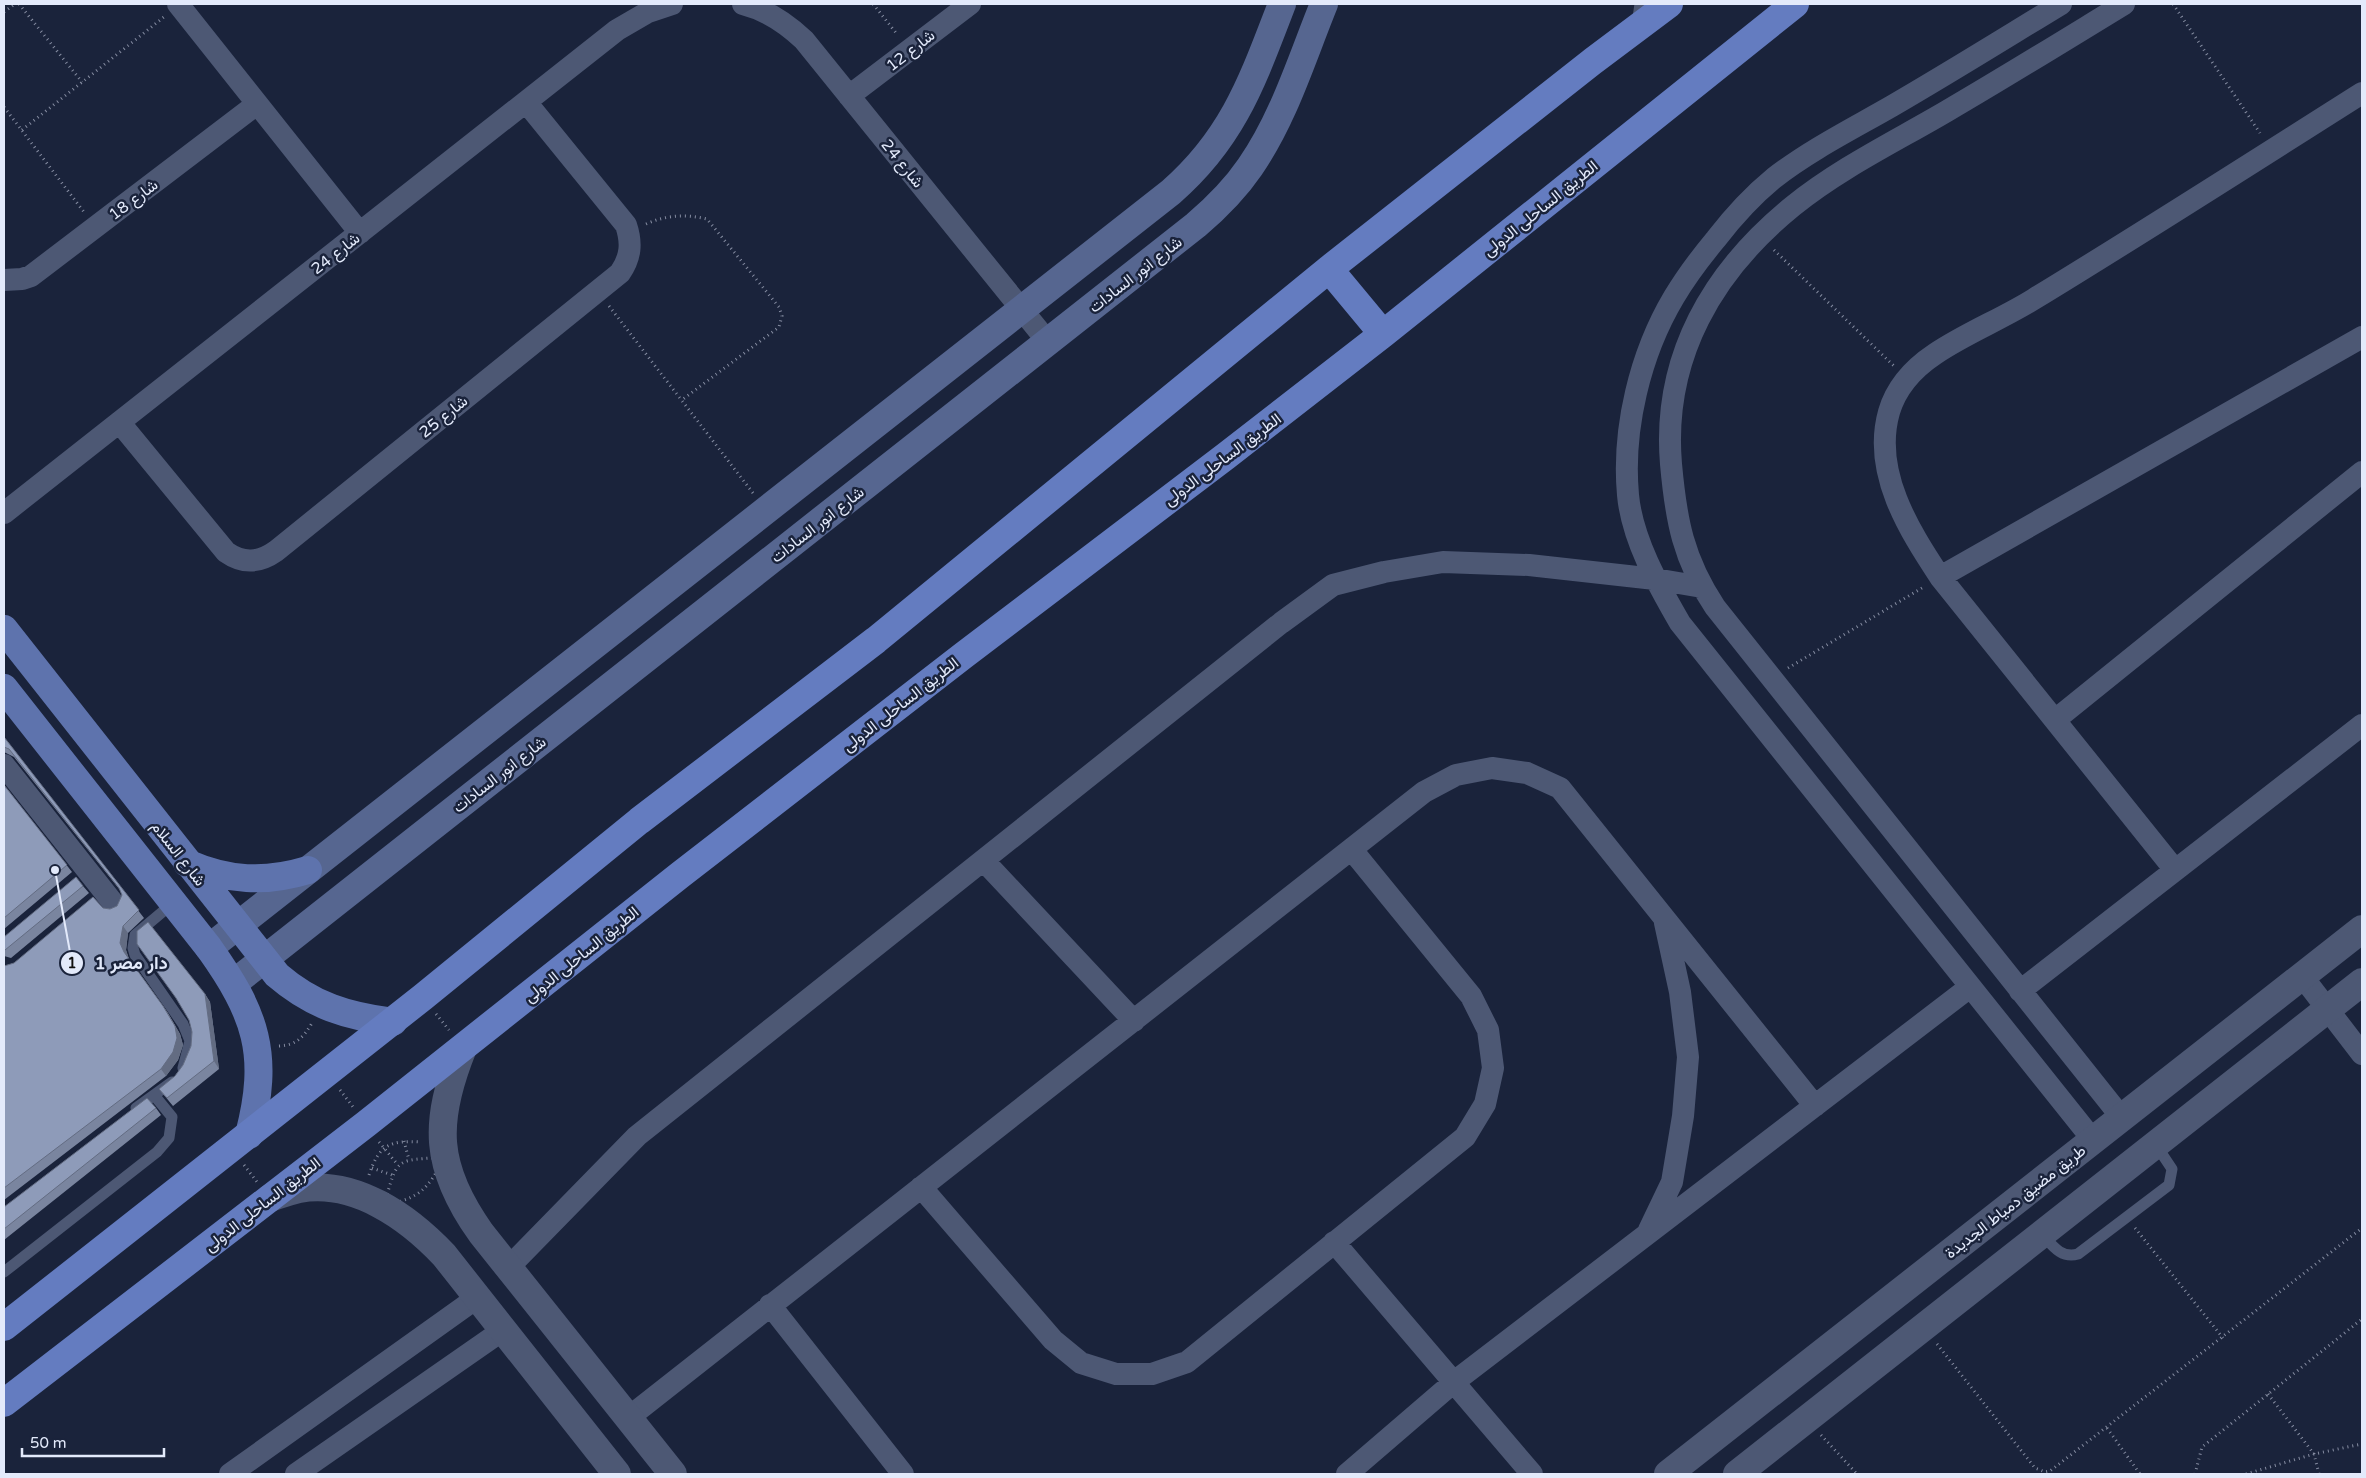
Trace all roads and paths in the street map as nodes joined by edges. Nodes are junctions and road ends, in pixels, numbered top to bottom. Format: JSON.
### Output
{"nodes":[{"id":1,"x":15,"y":4,"type":"edge"},
{"id":2,"x":19,"y":4,"type":"edge"},
{"id":3,"x":178,"y":4,"type":"edge"},
{"id":4,"x":672,"y":4,"type":"edge"},
{"id":5,"x":743,"y":4,"type":"edge"},
{"id":6,"x":873,"y":4,"type":"edge"},
{"id":7,"x":970,"y":4,"type":"edge"},
{"id":8,"x":1282,"y":4,"type":"edge"},
{"id":9,"x":1324,"y":4,"type":"edge"},
{"id":10,"x":1669,"y":4,"type":"edge"},
{"id":11,"x":1795,"y":4,"type":"edge"},
{"id":12,"x":2061,"y":4,"type":"edge"},
{"id":13,"x":2124,"y":4,"type":"edge"},
{"id":14,"x":2173,"y":4,"type":"edge"},
{"id":15,"x":4,"y":12,"type":"edge"},
{"id":16,"x":1639,"y":16,"type":"edge"},
{"id":17,"x":910,"y":50,"type":"junction"},
{"id":18,"x":82,"y":82,"type":"junction"},
{"id":19,"x":2362,"y":93,"type":"edge"},
{"id":20,"x":849,"y":96,"type":"junction"},
{"id":21,"x":526,"y":102,"type":"junction"},
{"id":22,"x":257,"y":104,"type":"junction"},
{"id":23,"x":4,"y":107,"type":"edge"},
{"id":24,"x":22,"y":130,"type":"junction"},
{"id":25,"x":2272,"y":150,"type":"junction"},
{"id":26,"x":96,"y":227,"type":"junction"},
{"id":27,"x":360,"y":233,"type":"junction"},
{"id":28,"x":629,"y":234,"type":"junction"},
{"id":29,"x":1759,"y":236,"type":"junction"},
{"id":30,"x":1329,"y":269,"type":"junction"},
{"id":31,"x":4,"y":280,"type":"edge"},
{"id":32,"x":598,"y":291,"type":"junction"},
{"id":33,"x":1022,"y":310,"type":"junction"},
{"id":34,"x":1383,"y":334,"type":"junction"},
{"id":35,"x":2362,"y":337,"type":"edge"},
{"id":36,"x":1048,"y":342,"type":"junction"},
{"id":37,"x":1906,"y":378,"type":"junction"},
{"id":38,"x":682,"y":400,"type":"junction"},
{"id":39,"x":120,"y":423,"type":"junction"},
{"id":40,"x":2362,"y":472,"type":"edge"},
{"id":41,"x":766,"y":510,"type":"junction"},
{"id":42,"x":4,"y":513,"type":"edge"},
{"id":43,"x":1940,"y":577,"type":"junction"},
{"id":44,"x":1655,"y":579,"type":"junction"},
{"id":45,"x":1702,"y":587,"type":"junction"},
{"id":46,"x":621,"y":624,"type":"junction"},
{"id":47,"x":4,"y":629,"type":"edge"},
{"id":48,"x":650,"y":656,"type":"junction"},
{"id":49,"x":1771,"y":678,"type":"junction"},
{"id":50,"x":4,"y":688,"type":"edge"},
{"id":51,"x":2055,"y":720,"type":"junction"},
{"id":52,"x":2362,"y":725,"type":"edge"},
{"id":53,"x":4,"y":765,"type":"edge"},
{"id":54,"x":1352,"y":850,"type":"junction"},
{"id":55,"x":984,"y":861,"type":"junction"},
{"id":56,"x":187,"y":863,"type":"junction"},
{"id":57,"x":308,"y":870,"type":"junction"},
{"id":58,"x":2176,"y":870,"type":"junction"},
{"id":59,"x":105,"y":898,"type":"dead end"},
{"id":60,"x":173,"y":903,"type":"junction"},
{"id":61,"x":1664,"y":917,"type":"junction"},
{"id":62,"x":237,"y":926,"type":"junction"},
{"id":63,"x":2362,"y":929,"type":"edge"},
{"id":64,"x":209,"y":948,"type":"junction"},
{"id":65,"x":263,"y":960,"type":"junction"},
{"id":66,"x":2302,"y":976,"type":"junction"},
{"id":67,"x":2362,"y":982,"type":"edge"},
{"id":68,"x":234,"y":983,"type":"junction"},
{"id":69,"x":1970,"y":987,"type":"junction"},
{"id":70,"x":2020,"y":991,"type":"junction"},
{"id":71,"x":424,"y":997,"type":"junction"},
{"id":72,"x":322,"y":1005,"type":"junction"},
{"id":73,"x":2328,"y":1009,"type":"junction"},
{"id":74,"x":1134,"y":1021,"type":"junction"},
{"id":75,"x":393,"y":1022,"type":"junction"},
{"id":76,"x":256,"y":1047,"type":"junction"},
{"id":77,"x":463,"y":1048,"type":"junction"},
{"id":78,"x":2362,"y":1054,"type":"edge"},
{"id":79,"x":154,"y":1095,"type":"junction"},
{"id":80,"x":1815,"y":1106,"type":"junction"},
{"id":81,"x":130,"y":1113,"type":"edge"},
{"id":82,"x":2122,"y":1118,"type":"junction"},
{"id":83,"x":2093,"y":1140,"type":"junction"},
{"id":84,"x":404,"y":1141,"type":"junction"},
{"id":85,"x":240,"y":1142,"type":"junction"},
{"id":86,"x":2156,"y":1145,"type":"junction"},
{"id":87,"x":444,"y":1151,"type":"junction"},
{"id":88,"x":409,"y":1160,"type":"junction"},
{"id":89,"x":372,"y":1168,"type":"junction"},
{"id":90,"x":392,"y":1175,"type":"junction"},
{"id":91,"x":921,"y":1187,"type":"junction"},
{"id":92,"x":270,"y":1198,"type":"junction"},
{"id":93,"x":373,"y":1202,"type":"junction"},
{"id":94,"x":2127,"y":1218,"type":"junction"},
{"id":95,"x":2362,"y":1228,"type":"edge"},
{"id":96,"x":1647,"y":1234,"type":"junction"},
{"id":97,"x":2042,"y":1234,"type":"junction"},
{"id":98,"x":1334,"y":1242,"type":"junction"},
{"id":99,"x":508,"y":1268,"type":"junction"},
{"id":100,"x":4,"y":1272,"type":"edge"},
{"id":101,"x":478,"y":1297,"type":"junction"},
{"id":102,"x":770,"y":1306,"type":"junction"},
{"id":103,"x":2362,"y":1318,"type":"edge"},
{"id":104,"x":4,"y":1327,"type":"edge"},
{"id":105,"x":1924,"y":1327,"type":"junction"},
{"id":106,"x":504,"y":1330,"type":"junction"},
{"id":107,"x":2223,"y":1338,"type":"junction"},
{"id":108,"x":1454,"y":1382,"type":"junction"},
{"id":109,"x":2268,"y":1394,"type":"junction"},
{"id":110,"x":4,"y":1403,"type":"edge"},
{"id":111,"x":628,"y":1418,"type":"junction"},
{"id":112,"x":1807,"y":1420,"type":"junction"},
{"id":113,"x":2107,"y":1428,"type":"junction"},
{"id":114,"x":2362,"y":1444,"type":"edge"},
{"id":115,"x":2314,"y":1454,"type":"junction"},
{"id":116,"x":2050,"y":1471,"type":"junction"},
{"id":117,"x":230,"y":1474,"type":"edge"},
{"id":118,"x":296,"y":1474,"type":"edge"},
{"id":119,"x":617,"y":1474,"type":"edge"},
{"id":120,"x":673,"y":1474,"type":"edge"},
{"id":121,"x":902,"y":1474,"type":"edge"},
{"id":122,"x":1347,"y":1474,"type":"edge"},
{"id":123,"x":1532,"y":1474,"type":"edge"},
{"id":124,"x":1668,"y":1474,"type":"edge"},
{"id":125,"x":1737,"y":1474,"type":"edge"},
{"id":126,"x":1857,"y":1474,"type":"edge"},
{"id":127,"x":2047,"y":1474,"type":"edge"},
{"id":128,"x":2140,"y":1474,"type":"edge"},
{"id":129,"x":2195,"y":1474,"type":"edge"},
{"id":130,"x":2246,"y":1474,"type":"edge"},
{"id":131,"x":2319,"y":1474,"type":"edge"}],
"edges":[{"from":1,"to":15,"type":"path"},
{"from":2,"to":18,"type":"path"},
{"from":3,"to":18,"type":"path"},
{"from":3,"to":22,"type":"street"},
{"from":4,"to":21,"type":"street","name":"شارع 24"},
{"from":5,"to":20,"type":"street","name":"شارع 24"},
{"from":6,"to":17,"type":"path"},
{"from":7,"to":17,"type":"street","name":"شارع 12"},
{"from":8,"to":33,"type":"main road"},
{"from":9,"to":36,"type":"main road","name":"شارع انور السادات"},
{"from":10,"to":16,"type":"highway"},
{"from":11,"to":34,"type":"highway","name":"الطريق الساحلى الدولى"},
{"from":12,"to":44,"type":"street"},
{"from":13,"to":29,"type":"street"},
{"from":14,"to":25,"type":"path"},
{"from":16,"to":30,"type":"highway"},
{"from":17,"to":20,"type":"street","name":"شارع 12"},
{"from":18,"to":24,"type":"path"},
{"from":19,"to":25,"type":"street"},
{"from":20,"to":33,"type":"street","name":"شارع 24"},
{"from":21,"to":27,"type":"street","name":"شارع 24"},
{"from":21,"to":28,"type":"street"},
{"from":22,"to":26,"type":"street","name":"شارع 18"},
{"from":22,"to":27,"type":"street"},
{"from":23,"to":24,"type":"path"},
{"from":24,"to":26,"type":"path"},
{"from":25,"to":37,"type":"street"},
{"from":26,"to":31,"type":"street","name":"شارع 18"},
{"from":27,"to":39,"type":"street","name":"شارع 24"},
{"from":28,"to":32,"type":"street","name":"شارع 25"},
{"from":28,"to":38,"type":"path"},
{"from":29,"to":37,"type":"path"},
{"from":29,"to":45,"type":"street"},
{"from":30,"to":34,"type":"highway"},
{"from":30,"to":71,"type":"highway"},
{"from":32,"to":38,"type":"path"},
{"from":32,"to":39,"type":"street","name":"شارع 25"},
{"from":33,"to":36,"type":"street","name":"شارع 24"},
{"from":33,"to":41,"type":"main road"},
{"from":34,"to":77,"type":"highway","name":"الطريق الساحلى الدولى"},
{"from":35,"to":43,"type":"street"},
{"from":36,"to":48,"type":"main road","name":"شارع انور السادات"},
{"from":37,"to":43,"type":"street"},
{"from":38,"to":41,"type":"path"},
{"from":39,"to":42,"type":"street","name":"شارع 24"},
{"from":40,"to":51,"type":"street"},
{"from":41,"to":46,"type":"main road"},
{"from":43,"to":49,"type":"path"},
{"from":43,"to":51,"type":"street"},
{"from":44,"to":45,"type":"street"},
{"from":44,"to":55,"type":"street"},
{"from":44,"to":69,"type":"street"},
{"from":45,"to":49,"type":"street"},
{"from":46,"to":48,"type":"main road"},
{"from":46,"to":57,"type":"main road"},
{"from":47,"to":56,"type":"main road","name":"شارع السلام"},
{"from":48,"to":65,"type":"main road","name":"شارع انور السادات"},
{"from":49,"to":70,"type":"street"},
{"from":50,"to":60,"type":"main road"},
{"from":51,"to":58,"type":"street"},
{"from":52,"to":58,"type":"street"},
{"from":53,"to":59,"type":"street"},
{"from":54,"to":61,"type":"street"},
{"from":54,"to":74,"type":"street"},
{"from":54,"to":98,"type":"street"},
{"from":55,"to":74,"type":"street"},
{"from":55,"to":99,"type":"street"},
{"from":56,"to":57,"type":"main road"},
{"from":56,"to":62,"type":"main road","name":"شارع السلام"},
{"from":57,"to":62,"type":"main road"},
{"from":58,"to":70,"type":"street"},
{"from":60,"to":64,"type":"main road"},
{"from":60,"to":79,"type":"lane"},
{"from":61,"to":80,"type":"street"},
{"from":61,"to":96,"type":"street"},
{"from":62,"to":64,"type":"main road"},
{"from":62,"to":65,"type":"main road","name":"شارع السلام"},
{"from":63,"to":66,"type":"street","name":"طريق مضيق دمياط الجديدة"},
{"from":64,"to":68,"type":"main road"},
{"from":65,"to":68,"type":"main road","name":"شارع انور السادات"},
{"from":65,"to":72,"type":"main road","name":"شارع السلام"},
{"from":66,"to":73,"type":"street"},
{"from":66,"to":82,"type":"street","name":"طريق مضيق دمياط الجديدة"},
{"from":67,"to":73,"type":"street"},
{"from":68,"to":76,"type":"main road"},
{"from":69,"to":80,"type":"street"},
{"from":69,"to":83,"type":"street"},
{"from":70,"to":82,"type":"street"},
{"from":71,"to":75,"type":"highway"},
{"from":71,"to":77,"type":"path"},
{"from":72,"to":75,"type":"main road","name":"شارع السلام"},
{"from":72,"to":76,"type":"path"},
{"from":73,"to":78,"type":"street"},
{"from":73,"to":86,"type":"street"},
{"from":74,"to":91,"type":"street"},
{"from":75,"to":85,"type":"highway"},
{"from":76,"to":85,"type":"main road"},
{"from":77,"to":87,"type":"street"},
{"from":77,"to":92,"type":"highway","name":"الطريق الساحلى الدولى"},
{"from":79,"to":81,"type":"lane"},
{"from":79,"to":100,"type":"lane"},
{"from":80,"to":96,"type":"street"},
{"from":82,"to":83,"type":"street","name":"طريق مضيق دمياط الجديدة"},
{"from":83,"to":124,"type":"street","name":"طريق مضيق دمياط الجديدة"},
{"from":84,"to":87,"type":"path"},
{"from":84,"to":88,"type":"path"},
{"from":84,"to":89,"type":"path"},
{"from":85,"to":92,"type":"path"},
{"from":85,"to":104,"type":"highway"},
{"from":86,"to":94,"type":"lane"},
{"from":86,"to":97,"type":"street"},
{"from":87,"to":88,"type":"path"},
{"from":87,"to":93,"type":"path"},
{"from":87,"to":99,"type":"street"},
{"from":88,"to":90,"type":"path"},
{"from":89,"to":90,"type":"path"},
{"from":89,"to":93,"type":"path"},
{"from":90,"to":93,"type":"path"},
{"from":91,"to":98,"type":"street"},
{"from":91,"to":102,"type":"street"},
{"from":92,"to":93,"type":"street"},
{"from":92,"to":110,"type":"highway","name":"الطريق الساحلى الدولى"},
{"from":93,"to":101,"type":"street"},
{"from":94,"to":97,"type":"lane"},
{"from":94,"to":107,"type":"path"},
{"from":95,"to":107,"type":"path"},
{"from":96,"to":108,"type":"street"},
{"from":97,"to":105,"type":"street"},
{"from":98,"to":108,"type":"street"},
{"from":99,"to":111,"type":"street"},
{"from":101,"to":106,"type":"street"},
{"from":101,"to":117,"type":"street"},
{"from":102,"to":111,"type":"street"},
{"from":102,"to":121,"type":"street"},
{"from":103,"to":109,"type":"path"},
{"from":105,"to":112,"type":"street"},
{"from":105,"to":116,"type":"path"},
{"from":106,"to":118,"type":"street"},
{"from":106,"to":119,"type":"street"},
{"from":107,"to":113,"type":"path"},
{"from":108,"to":122,"type":"street"},
{"from":108,"to":123,"type":"street"},
{"from":109,"to":115,"type":"path"},
{"from":109,"to":129,"type":"path"},
{"from":111,"to":120,"type":"street"},
{"from":112,"to":125,"type":"street"},
{"from":112,"to":126,"type":"path"},
{"from":113,"to":116,"type":"path"},
{"from":113,"to":128,"type":"path"},
{"from":114,"to":115,"type":"path"},
{"from":115,"to":130,"type":"path"},
{"from":115,"to":131,"type":"path"},
{"from":116,"to":127,"type":"path"}]}
